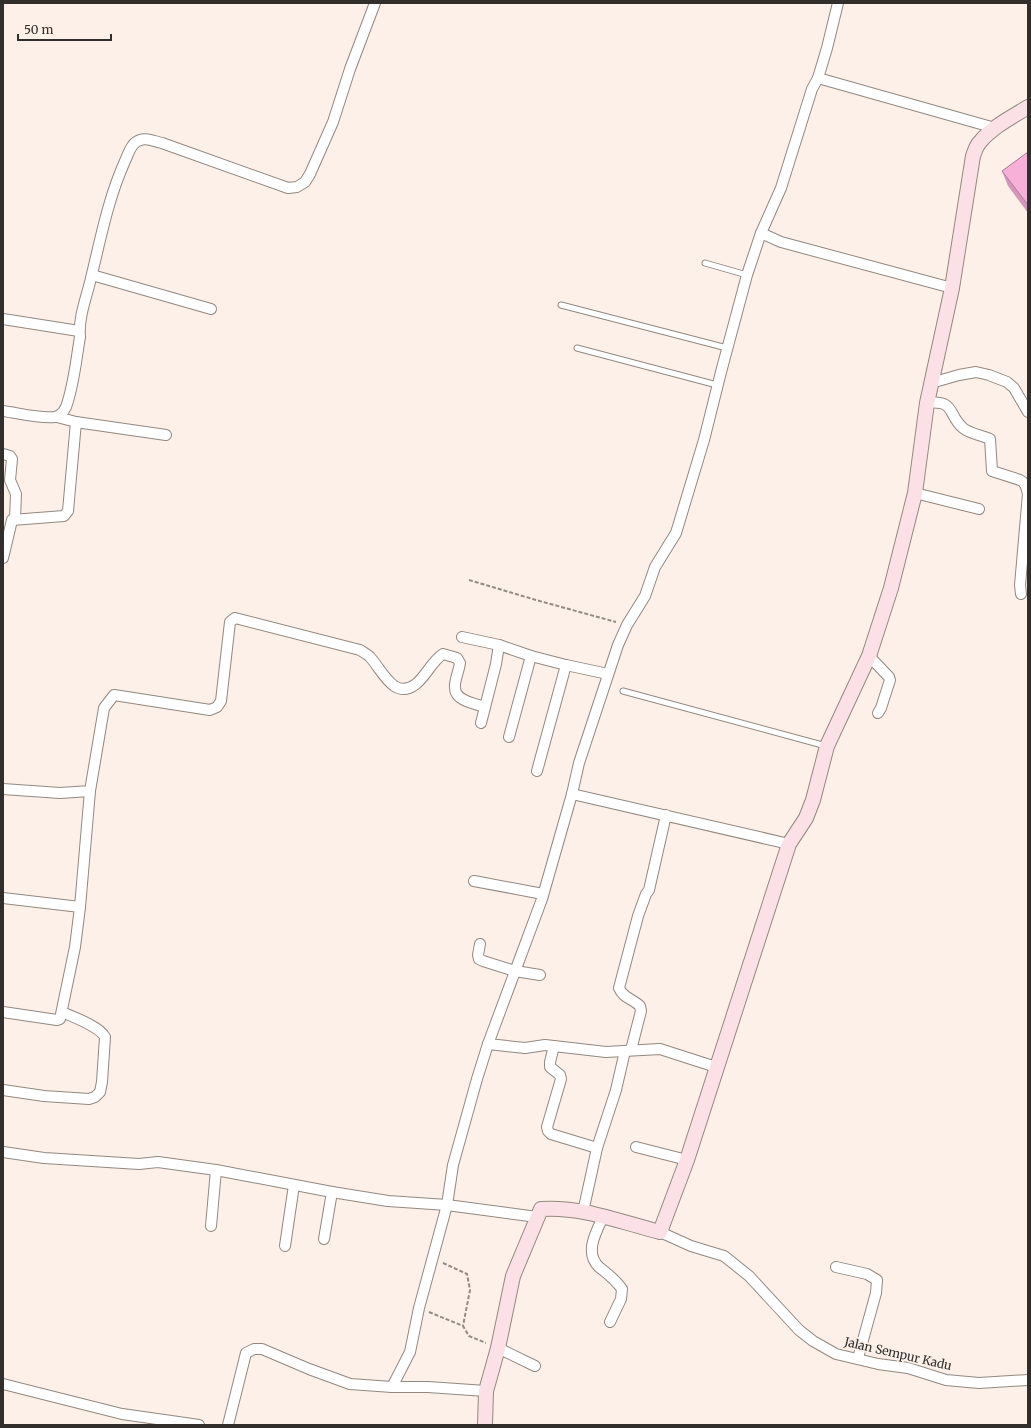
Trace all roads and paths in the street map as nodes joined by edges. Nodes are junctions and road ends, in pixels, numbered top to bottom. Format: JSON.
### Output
{"nodes":[{"id":1,"x":375,"y":3,"type":"edge"},
{"id":2,"x":838,"y":3,"type":"edge"},
{"id":3,"x":818,"y":78,"type":"junction"},
{"id":4,"x":1028,"y":107,"type":"edge"},
{"id":5,"x":995,"y":128,"type":"junction"},
{"id":6,"x":761,"y":233,"type":"junction"},
{"id":7,"x":705,"y":263,"type":"dead end"},
{"id":8,"x":92,"y":275,"type":"junction"},
{"id":9,"x":747,"y":275,"type":"junction"},
{"id":10,"x":952,"y":288,"type":"junction"},
{"id":11,"x":562,"y":305,"type":"dead end"},
{"id":12,"x":211,"y":309,"type":"dead end"},
{"id":13,"x":3,"y":319,"type":"edge"},
{"id":14,"x":79,"y":330,"type":"junction"},
{"id":15,"x":577,"y":348,"type":"dead end"},
{"id":16,"x":727,"y":348,"type":"junction"},
{"id":17,"x":931,"y":383,"type":"junction"},
{"id":18,"x":718,"y":385,"type":"junction"},
{"id":19,"x":927,"y":403,"type":"junction"},
{"id":20,"x":3,"y":411,"type":"edge"},
{"id":21,"x":1028,"y":412,"type":"edge"},
{"id":22,"x":57,"y":417,"type":"junction"},
{"id":23,"x":76,"y":422,"type":"junction"},
{"id":24,"x":166,"y":435,"type":"dead end"},
{"id":25,"x":3,"y":454,"type":"edge"},
{"id":26,"x":915,"y":493,"type":"junction"},
{"id":27,"x":1028,"y":494,"type":"edge"},
{"id":28,"x":979,"y":509,"type":"dead end"},
{"id":29,"x":15,"y":519,"type":"junction"},
{"id":30,"x":3,"y":558,"type":"edge"},
{"id":31,"x":469,"y":580,"type":"dead end"},
{"id":32,"x":1021,"y":594,"type":"dead end"},
{"id":33,"x":627,"y":625,"type":"junction"},
{"id":34,"x":462,"y":637,"type":"dead end"},
{"id":35,"x":499,"y":645,"type":"junction"},
{"id":36,"x":531,"y":656,"type":"junction"},
{"id":37,"x":869,"y":656,"type":"junction"},
{"id":38,"x":566,"y":665,"type":"junction"},
{"id":39,"x":608,"y":674,"type":"junction"},
{"id":40,"x":623,"y":691,"type":"dead end"},
{"id":41,"x":485,"y":707,"type":"junction"},
{"id":42,"x":878,"y":713,"type":"dead end"},
{"id":43,"x":481,"y":723,"type":"dead end"},
{"id":44,"x":509,"y":737,"type":"dead end"},
{"id":45,"x":827,"y":746,"type":"junction"},
{"id":46,"x":536,"y":771,"type":"dead end"},
{"id":47,"x":3,"y":789,"type":"edge"},
{"id":48,"x":90,"y":791,"type":"junction"},
{"id":49,"x":572,"y":794,"type":"junction"},
{"id":50,"x":666,"y":815,"type":"junction"},
{"id":51,"x":789,"y":844,"type":"junction"},
{"id":52,"x":474,"y":881,"type":"dead end"},
{"id":53,"x":543,"y":894,"type":"junction"},
{"id":54,"x":3,"y":898,"type":"edge"},
{"id":55,"x":80,"y":907,"type":"junction"},
{"id":56,"x":480,"y":944,"type":"dead end"},
{"id":57,"x":515,"y":971,"type":"junction"},
{"id":58,"x":540,"y":975,"type":"dead end"},
{"id":59,"x":3,"y":1012,"type":"edge"},
{"id":60,"x":62,"y":1012,"type":"junction"},
{"id":61,"x":488,"y":1044,"type":"junction"},
{"id":62,"x":554,"y":1046,"type":"junction"},
{"id":63,"x":628,"y":1050,"type":"junction"},
{"id":64,"x":716,"y":1067,"type":"junction"},
{"id":65,"x":3,"y":1090,"type":"edge"},
{"id":66,"x":636,"y":1147,"type":"dead end"},
{"id":67,"x":597,"y":1148,"type":"junction"},
{"id":68,"x":3,"y":1152,"type":"edge"},
{"id":69,"x":687,"y":1160,"type":"junction"},
{"id":70,"x":216,"y":1170,"type":"junction"},
{"id":71,"x":294,"y":1185,"type":"junction"},
{"id":72,"x":332,"y":1192,"type":"junction"},
{"id":73,"x":446,"y":1205,"type":"junction"},
{"id":74,"x":583,"y":1212,"type":"junction"},
{"id":75,"x":537,"y":1216,"type":"junction"},
{"id":76,"x":603,"y":1217,"type":"junction"},
{"id":77,"x":211,"y":1226,"type":"dead end"},
{"id":78,"x":660,"y":1232,"type":"junction"},
{"id":79,"x":324,"y":1238,"type":"dead end"},
{"id":80,"x":285,"y":1246,"type":"dead end"},
{"id":81,"x":433,"y":1259,"type":"junction"},
{"id":82,"x":836,"y":1267,"type":"dead end"},
{"id":83,"x":419,"y":1308,"type":"junction"},
{"id":84,"x":610,"y":1322,"type":"dead end"},
{"id":85,"x":463,"y":1326,"type":"junction"},
{"id":86,"x":498,"y":1348,"type":"junction"},
{"id":87,"x":858,"y":1358,"type":"junction"},
{"id":88,"x":535,"y":1366,"type":"dead end"},
{"id":89,"x":1028,"y":1380,"type":"edge"},
{"id":90,"x":3,"y":1384,"type":"edge"},
{"id":91,"x":392,"y":1387,"type":"junction"},
{"id":92,"x":486,"y":1391,"type":"junction"},
{"id":93,"x":199,"y":1425,"type":"edge"},
{"id":94,"x":228,"y":1425,"type":"edge"},
{"id":95,"x":485,"y":1425,"type":"edge"}],
"edges":[{"from":1,"to":8,"type":"street"},
{"from":2,"to":3,"type":"street"},
{"from":3,"to":5,"type":"street"},
{"from":3,"to":6,"type":"street"},
{"from":4,"to":5,"type":"street"},
{"from":5,"to":10,"type":"street"},
{"from":6,"to":9,"type":"street"},
{"from":6,"to":10,"type":"street"},
{"from":7,"to":9,"type":"lane"},
{"from":8,"to":12,"type":"street"},
{"from":8,"to":14,"type":"street"},
{"from":9,"to":16,"type":"street"},
{"from":10,"to":17,"type":"street"},
{"from":11,"to":16,"type":"lane"},
{"from":13,"to":14,"type":"street"},
{"from":14,"to":22,"type":"street"},
{"from":15,"to":18,"type":"lane"},
{"from":16,"to":18,"type":"street"},
{"from":17,"to":19,"type":"street"},
{"from":17,"to":21,"type":"street"},
{"from":18,"to":33,"type":"street"},
{"from":19,"to":26,"type":"street"},
{"from":19,"to":27,"type":"street"},
{"from":20,"to":22,"type":"street"},
{"from":22,"to":23,"type":"street"},
{"from":23,"to":24,"type":"street"},
{"from":23,"to":29,"type":"street"},
{"from":25,"to":29,"type":"street"},
{"from":26,"to":28,"type":"street"},
{"from":26,"to":37,"type":"street"},
{"from":27,"to":32,"type":"street"},
{"from":29,"to":30,"type":"street"},
{"from":31,"to":33,"type":"path"},
{"from":33,"to":39,"type":"street"},
{"from":34,"to":35,"type":"street"},
{"from":35,"to":36,"type":"street"},
{"from":35,"to":41,"type":"street"},
{"from":36,"to":38,"type":"street"},
{"from":36,"to":44,"type":"street"},
{"from":37,"to":42,"type":"street"},
{"from":37,"to":45,"type":"street"},
{"from":38,"to":39,"type":"street"},
{"from":38,"to":46,"type":"street"},
{"from":39,"to":49,"type":"street"},
{"from":40,"to":45,"type":"lane"},
{"from":41,"to":43,"type":"street"},
{"from":41,"to":48,"type":"street"},
{"from":45,"to":51,"type":"street"},
{"from":47,"to":48,"type":"street"},
{"from":48,"to":55,"type":"street"},
{"from":49,"to":50,"type":"street"},
{"from":49,"to":53,"type":"street"},
{"from":50,"to":51,"type":"street"},
{"from":50,"to":63,"type":"street"},
{"from":51,"to":64,"type":"street"},
{"from":52,"to":53,"type":"street"},
{"from":53,"to":57,"type":"street"},
{"from":54,"to":55,"type":"street"},
{"from":55,"to":60,"type":"street"},
{"from":56,"to":57,"type":"street"},
{"from":57,"to":58,"type":"street"},
{"from":57,"to":61,"type":"street"},
{"from":59,"to":60,"type":"street"},
{"from":60,"to":65,"type":"street"},
{"from":61,"to":62,"type":"street"},
{"from":61,"to":73,"type":"street"},
{"from":62,"to":63,"type":"street"},
{"from":62,"to":67,"type":"street"},
{"from":63,"to":64,"type":"street"},
{"from":63,"to":67,"type":"street"},
{"from":64,"to":69,"type":"street"},
{"from":66,"to":69,"type":"street"},
{"from":67,"to":74,"type":"street"},
{"from":68,"to":70,"type":"street"},
{"from":69,"to":78,"type":"street"},
{"from":70,"to":71,"type":"street"},
{"from":70,"to":77,"type":"street"},
{"from":71,"to":72,"type":"street"},
{"from":71,"to":80,"type":"street"},
{"from":72,"to":73,"type":"street"},
{"from":72,"to":79,"type":"street"},
{"from":73,"to":75,"type":"street"},
{"from":73,"to":81,"type":"street"},
{"from":74,"to":75,"type":"street"},
{"from":74,"to":76,"type":"street"},
{"from":75,"to":86,"type":"street"},
{"from":76,"to":78,"type":"street"},
{"from":76,"to":84,"type":"street"},
{"from":78,"to":87,"type":"street","name":"Jalan Sempur Kadu"},
{"from":81,"to":83,"type":"street"},
{"from":81,"to":85,"type":"path"},
{"from":82,"to":87,"type":"street"},
{"from":83,"to":85,"type":"path"},
{"from":83,"to":91,"type":"street"},
{"from":85,"to":86,"type":"path"},
{"from":86,"to":88,"type":"street"},
{"from":86,"to":92,"type":"street"},
{"from":87,"to":89,"type":"street","name":"Jalan Sempur Kadu"},
{"from":90,"to":93,"type":"street"},
{"from":91,"to":92,"type":"street"},
{"from":91,"to":94,"type":"street"},
{"from":92,"to":95,"type":"street"}]}
